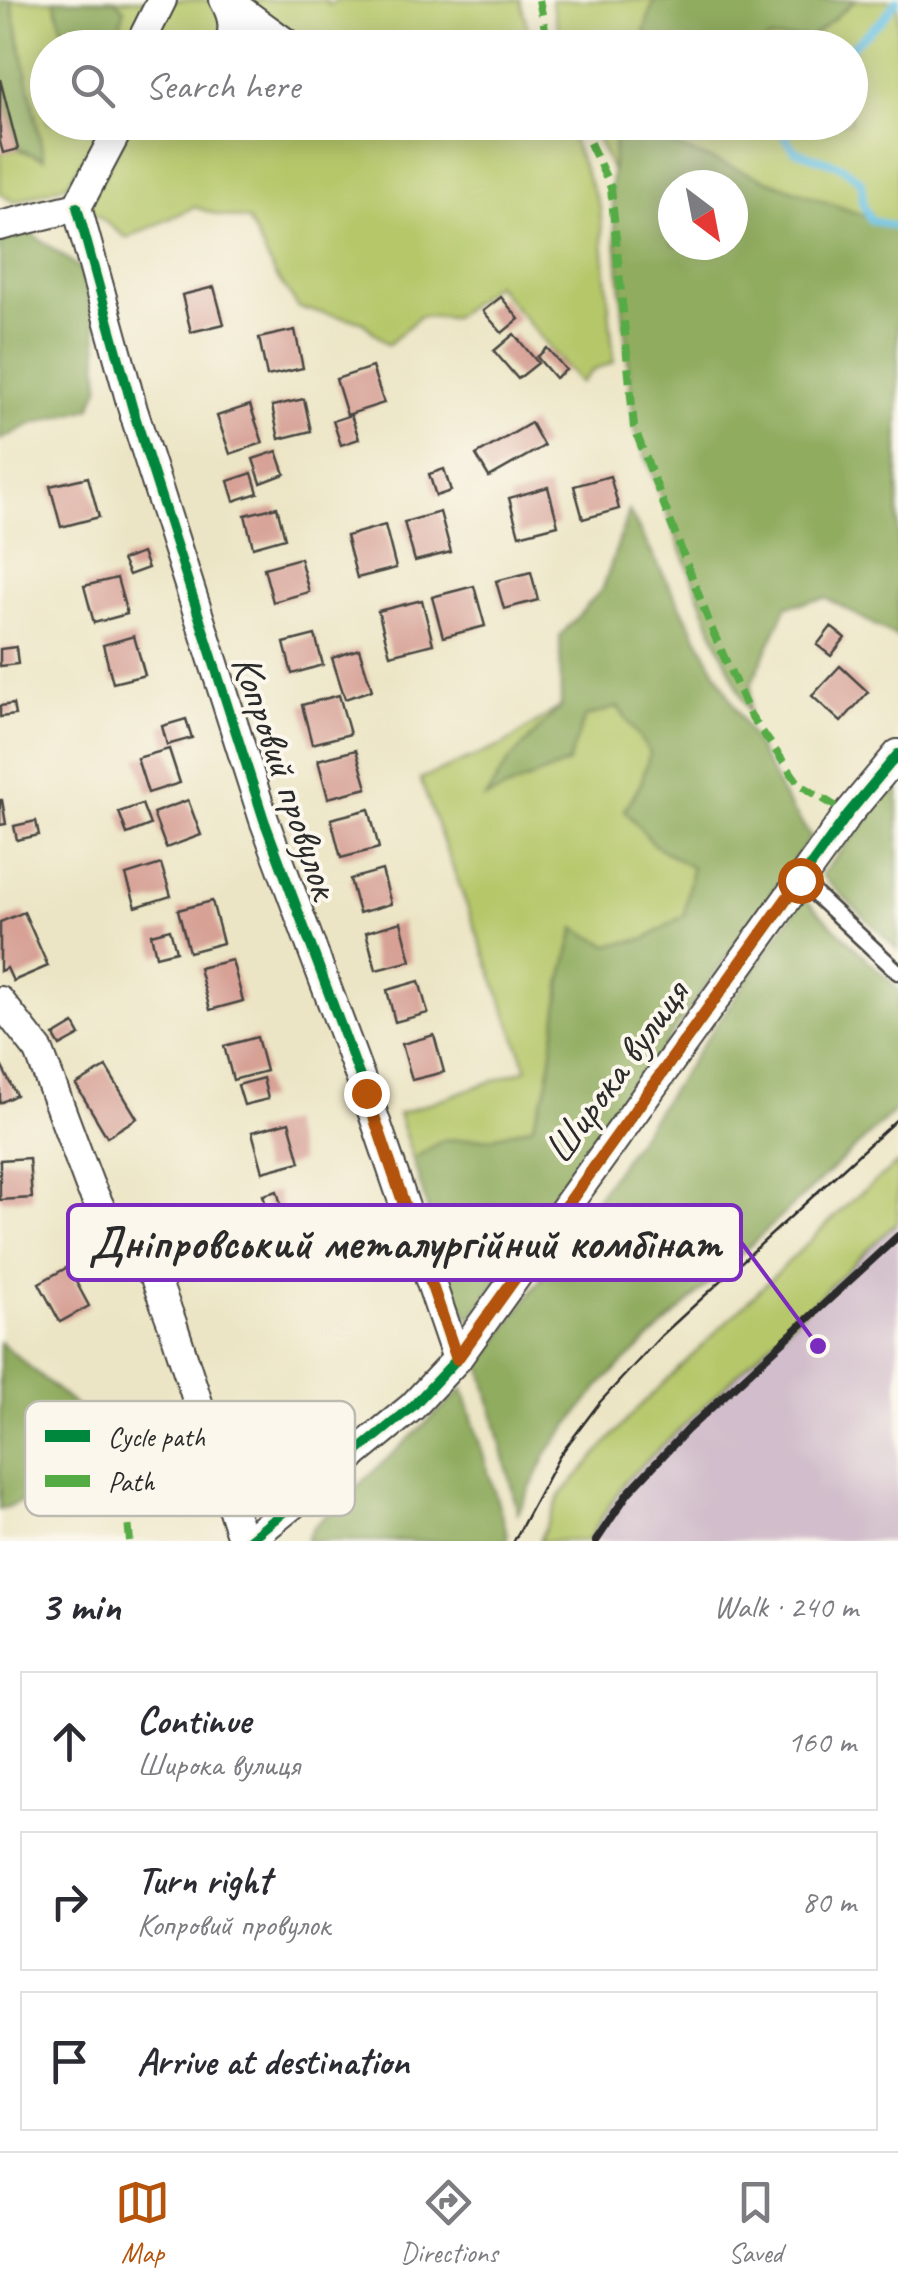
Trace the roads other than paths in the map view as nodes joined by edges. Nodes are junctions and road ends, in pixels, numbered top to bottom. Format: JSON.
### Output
{"nodes":[{"id":1,"x":162,"y":0,"type":"edge"},
{"id":2,"x":225,"y":0,"type":"edge"},
{"id":3,"x":147,"y":30,"type":"edge"},
{"id":4,"x":233,"y":30,"type":"edge"},
{"id":5,"x":268,"y":30,"type":"edge"},
{"id":6,"x":111,"y":140,"type":"edge"},
{"id":7,"x":77,"y":206,"type":"junction"},
{"id":8,"x":0,"y":226,"type":"edge"},
{"id":9,"x":898,"y":754,"type":"edge"},
{"id":10,"x":800,"y":880,"type":"junction"},
{"id":11,"x":898,"y":972,"type":"edge"},
{"id":12,"x":0,"y":1001,"type":"edge"},
{"id":13,"x":457,"y":1359,"type":"junction"},
{"id":14,"x":198,"y":1401,"type":"edge"},
{"id":15,"x":355,"y":1453,"type":"edge"},
{"id":16,"x":238,"y":1516,"type":"edge"},
{"id":17,"x":277,"y":1516,"type":"edge"},
{"id":18,"x":246,"y":1541,"type":"edge"}],
"edges":[{"from":1,"to":3,"type":"street"},
{"from":2,"to":4,"type":"street"},
{"from":2,"to":5,"type":"street"},
{"from":6,"to":7,"type":"street"},
{"from":7,"to":8,"type":"street"},
{"from":7,"to":13,"type":"street","name":"Копровий провулок"},
{"from":9,"to":10,"type":"street","name":"Широка вулиця"},
{"from":10,"to":11,"type":"lane"},
{"from":10,"to":13,"type":"street","name":"Широка вулиця"},
{"from":12,"to":14,"type":"street","name":"Широка вулиця"},
{"from":13,"to":15,"type":"street","name":"Широка вулиця"},
{"from":16,"to":18,"type":"street","name":"Широка вулиця"},
{"from":17,"to":18,"type":"street","name":"Широка вулиця"}]}
